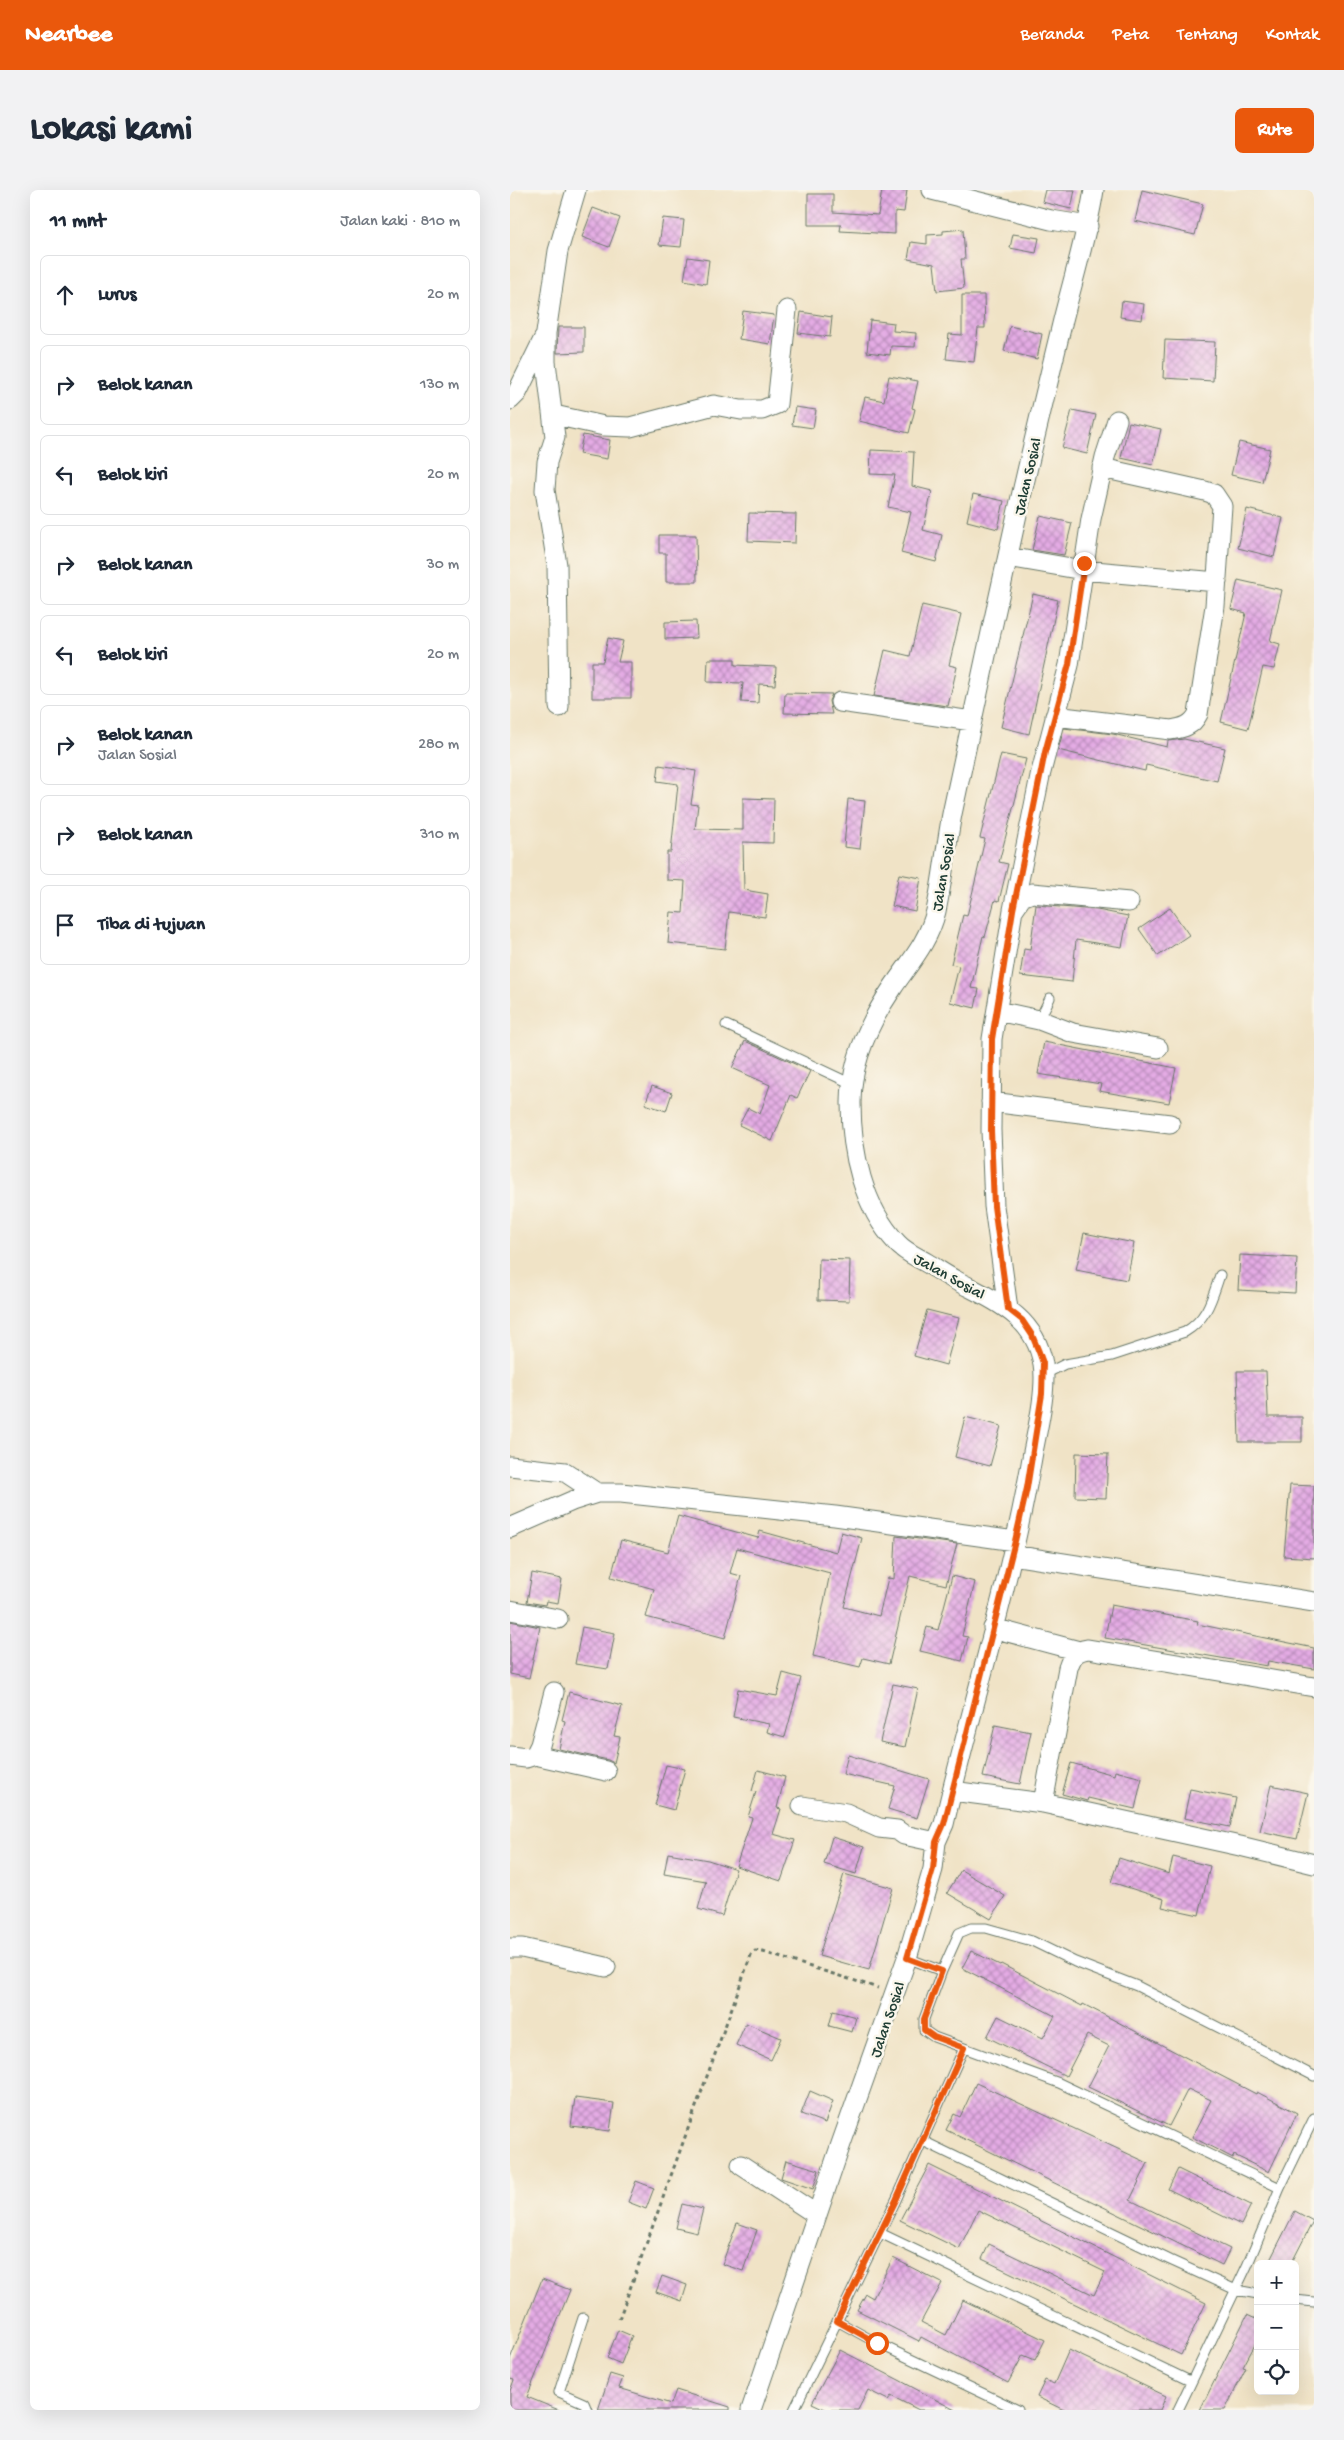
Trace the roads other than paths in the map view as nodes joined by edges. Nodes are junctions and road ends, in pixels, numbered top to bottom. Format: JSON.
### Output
{"nodes":[{"id":1,"x":576,"y":190,"type":"edge"},
{"id":2,"x":932,"y":190,"type":"edge"},
{"id":3,"x":1094,"y":190,"type":"edge"},
{"id":4,"x":1088,"y":226,"type":"junction"},
{"id":5,"x":787,"y":310,"type":"dead end"},
{"id":6,"x":546,"y":333,"type":"junction"},
{"id":7,"x":510,"y":400,"type":"edge"},
{"id":8,"x":554,"y":415,"type":"junction"},
{"id":9,"x":1117,"y":420,"type":"dead end"},
{"id":10,"x":1102,"y":468,"type":"junction"},
{"id":11,"x":1008,"y":557,"type":"junction"},
{"id":12,"x":1083,"y":570,"type":"junction"},
{"id":13,"x":1217,"y":582,"type":"junction"},
{"id":14,"x":840,"y":702,"type":"dead end"},
{"id":15,"x":559,"y":707,"type":"dead end"},
{"id":16,"x":1055,"y":716,"type":"junction"},
{"id":17,"x":972,"y":721,"type":"junction"},
{"id":18,"x":1129,"y":902,"type":"dead end"},
{"id":19,"x":1013,"y":910,"type":"junction"},
{"id":20,"x":1050,"y":998,"type":"dead end"},
{"id":21,"x":997,"y":1011,"type":"junction"},
{"id":22,"x":1039,"y":1020,"type":"junction"},
{"id":23,"x":726,"y":1025,"type":"dead end"},
{"id":24,"x":1158,"y":1048,"type":"dead end"},
{"id":25,"x":852,"y":1084,"type":"junction"},
{"id":26,"x":991,"y":1102,"type":"junction"},
{"id":27,"x":1170,"y":1124,"type":"dead end"},
{"id":28,"x":1220,"y":1275,"type":"dead end"},
{"id":29,"x":1008,"y":1309,"type":"junction"},
{"id":30,"x":1043,"y":1375,"type":"junction"},
{"id":31,"x":510,"y":1466,"type":"edge"},
{"id":32,"x":597,"y":1493,"type":"junction"},
{"id":33,"x":510,"y":1528,"type":"edge"},
{"id":34,"x":1014,"y":1548,"type":"junction"},
{"id":35,"x":1314,"y":1602,"type":"edge"},
{"id":36,"x":510,"y":1610,"type":"edge"},
{"id":37,"x":558,"y":1619,"type":"dead end"},
{"id":38,"x":993,"y":1628,"type":"junction"},
{"id":39,"x":1079,"y":1650,"type":"junction"},
{"id":40,"x":1314,"y":1687,"type":"edge"},
{"id":41,"x":554,"y":1692,"type":"dead end"},
{"id":42,"x":535,"y":1755,"type":"junction"},
{"id":43,"x":510,"y":1756,"type":"edge"},
{"id":44,"x":606,"y":1771,"type":"dead end"},
{"id":45,"x":952,"y":1791,"type":"junction"},
{"id":46,"x":1043,"y":1804,"type":"junction"},
{"id":47,"x":802,"y":1806,"type":"dead end"},
{"id":48,"x":936,"y":1842,"type":"junction"},
{"id":49,"x":1314,"y":1864,"type":"edge"},
{"id":50,"x":510,"y":1948,"type":"edge"},
{"id":51,"x":907,"y":1958,"type":"junction"},
{"id":52,"x":606,"y":1967,"type":"dead end"},
{"id":53,"x":942,"y":1971,"type":"junction"},
{"id":54,"x":964,"y":2048,"type":"junction"},
{"id":55,"x":1314,"y":2076,"type":"edge"},
{"id":56,"x":1314,"y":2118,"type":"edge"},
{"id":57,"x":924,"y":2141,"type":"junction"},
{"id":58,"x":741,"y":2165,"type":"dead end"},
{"id":59,"x":1280,"y":2188,"type":"junction"},
{"id":60,"x":816,"y":2215,"type":"junction"},
{"id":61,"x":880,"y":2233,"type":"junction"},
{"id":62,"x":1236,"y":2290,"type":"junction"},
{"id":63,"x":1254,"y":2293,"type":"edge"},
{"id":64,"x":1299,"y":2300,"type":"edge"},
{"id":65,"x":1314,"y":2302,"type":"edge"},
{"id":66,"x":583,"y":2318,"type":"dead end"},
{"id":67,"x":837,"y":2321,"type":"junction"},
{"id":68,"x":1190,"y":2381,"type":"junction"},
{"id":69,"x":587,"y":2410,"type":"edge"},
{"id":70,"x":751,"y":2410,"type":"edge"},
{"id":71,"x":794,"y":2410,"type":"edge"},
{"id":72,"x":1018,"y":2410,"type":"edge"},
{"id":73,"x":1178,"y":2410,"type":"edge"}],
"edges":[{"from":1,"to":6,"type":"street"},
{"from":2,"to":4,"type":"street"},
{"from":3,"to":4,"type":"street","name":"Jalan Sosial"},
{"from":4,"to":11,"type":"street","name":"Jalan Sosial"},
{"from":5,"to":8,"type":"street"},
{"from":6,"to":7,"type":"street"},
{"from":6,"to":8,"type":"street"},
{"from":8,"to":15,"type":"street"},
{"from":9,"to":10,"type":"street"},
{"from":10,"to":12,"type":"street"},
{"from":10,"to":13,"type":"street"},
{"from":11,"to":12,"type":"street"},
{"from":11,"to":17,"type":"street","name":"Jalan Sosial"},
{"from":12,"to":13,"type":"street"},
{"from":12,"to":16,"type":"street"},
{"from":13,"to":16,"type":"street"},
{"from":14,"to":17,"type":"street"},
{"from":16,"to":19,"type":"street"},
{"from":17,"to":25,"type":"street","name":"Jalan Sosial"},
{"from":18,"to":19,"type":"street"},
{"from":19,"to":21,"type":"street"},
{"from":20,"to":22,"type":"lane"},
{"from":21,"to":22,"type":"street"},
{"from":21,"to":26,"type":"street"},
{"from":22,"to":24,"type":"street"},
{"from":23,"to":25,"type":"lane"},
{"from":25,"to":29,"type":"street","name":"Jalan Sosial"},
{"from":26,"to":27,"type":"street"},
{"from":26,"to":29,"type":"street"},
{"from":28,"to":30,"type":"lane"},
{"from":29,"to":30,"type":"street","name":"Jalan Sosial"},
{"from":30,"to":34,"type":"street","name":"Jalan Sosial"},
{"from":31,"to":32,"type":"street"},
{"from":32,"to":33,"type":"street"},
{"from":32,"to":34,"type":"street"},
{"from":34,"to":35,"type":"street"},
{"from":34,"to":38,"type":"street","name":"Jalan Sosial"},
{"from":36,"to":37,"type":"street"},
{"from":38,"to":39,"type":"street"},
{"from":38,"to":45,"type":"street","name":"Jalan Sosial"},
{"from":39,"to":40,"type":"street"},
{"from":39,"to":46,"type":"street"},
{"from":41,"to":42,"type":"street"},
{"from":42,"to":43,"type":"street"},
{"from":42,"to":44,"type":"street"},
{"from":45,"to":46,"type":"street"},
{"from":45,"to":48,"type":"street","name":"Jalan Sosial"},
{"from":46,"to":49,"type":"street"},
{"from":47,"to":48,"type":"street"},
{"from":48,"to":51,"type":"street","name":"Jalan Sosial"},
{"from":50,"to":52,"type":"street"},
{"from":51,"to":53,"type":"lane"},
{"from":51,"to":60,"type":"street","name":"Jalan Sosial"},
{"from":53,"to":54,"type":"lane"},
{"from":53,"to":55,"type":"lane"},
{"from":54,"to":57,"type":"lane"},
{"from":54,"to":59,"type":"lane"},
{"from":56,"to":59,"type":"lane"},
{"from":57,"to":61,"type":"lane"},
{"from":57,"to":62,"type":"lane"},
{"from":58,"to":60,"type":"street"},
{"from":59,"to":62,"type":"lane"},
{"from":60,"to":70,"type":"street","name":"Jalan Sosial"},
{"from":61,"to":67,"type":"lane"},
{"from":61,"to":68,"type":"lane"},
{"from":62,"to":63,"type":"lane"},
{"from":62,"to":68,"type":"lane"},
{"from":64,"to":65,"type":"lane"},
{"from":66,"to":69,"type":"lane"},
{"from":67,"to":71,"type":"lane"},
{"from":67,"to":72,"type":"lane"},
{"from":68,"to":73,"type":"lane"}]}
